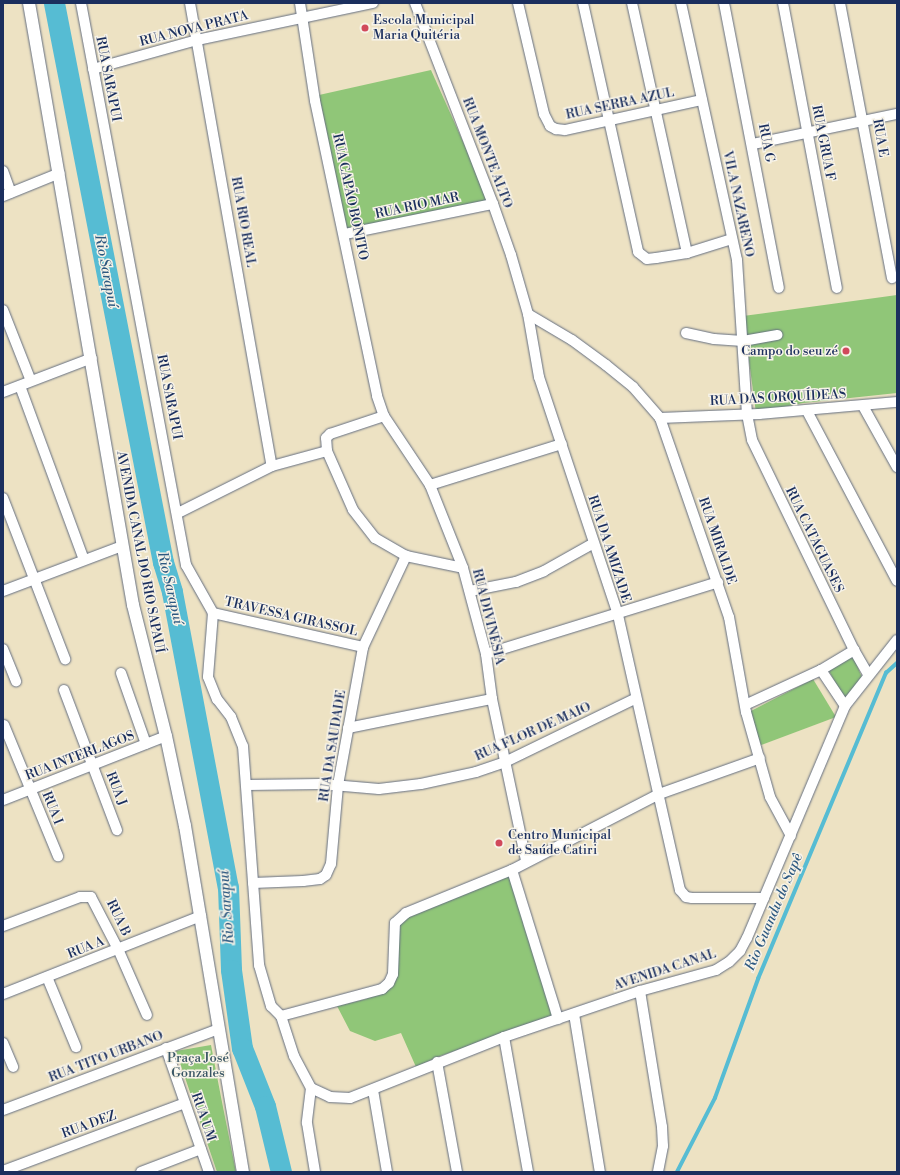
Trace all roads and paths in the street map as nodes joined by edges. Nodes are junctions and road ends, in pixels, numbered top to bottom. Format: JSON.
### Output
{"nodes":[{"id":1,"x":29,"y":3,"type":"edge"},
{"id":2,"x":81,"y":3,"type":"edge"},
{"id":3,"x":190,"y":3,"type":"edge"},
{"id":4,"x":300,"y":3,"type":"edge"},
{"id":5,"x":373,"y":3,"type":"edge"},
{"id":6,"x":415,"y":3,"type":"edge"},
{"id":7,"x":518,"y":3,"type":"edge"},
{"id":8,"x":582,"y":3,"type":"edge"},
{"id":9,"x":632,"y":3,"type":"edge"},
{"id":10,"x":681,"y":3,"type":"edge"},
{"id":11,"x":724,"y":3,"type":"edge"},
{"id":12,"x":783,"y":3,"type":"edge"},
{"id":13,"x":840,"y":3,"type":"edge"},
{"id":14,"x":303,"y":18,"type":"junction"},
{"id":15,"x":197,"y":40,"type":"junction"},
{"id":16,"x":92,"y":70,"type":"junction"},
{"id":17,"x":702,"y":100,"type":"junction"},
{"id":18,"x":655,"y":111,"type":"junction"},
{"id":19,"x":897,"y":114,"type":"edge"},
{"id":20,"x":863,"y":120,"type":"junction"},
{"id":21,"x":608,"y":121,"type":"junction"},
{"id":22,"x":807,"y":132,"type":"junction"},
{"id":23,"x":753,"y":144,"type":"junction"},
{"id":24,"x":3,"y":170,"type":"edge"},
{"id":25,"x":60,"y":173,"type":"junction"},
{"id":26,"x":7,"y":194,"type":"edge"},
{"id":27,"x":493,"y":204,"type":"junction"},
{"id":28,"x":345,"y":234,"type":"junction"},
{"id":29,"x":732,"y":239,"type":"junction"},
{"id":30,"x":687,"y":253,"type":"junction"},
{"id":31,"x":892,"y":278,"type":"dead end"},
{"id":32,"x":778,"y":288,"type":"dead end"},
{"id":33,"x":837,"y":288,"type":"dead end"},
{"id":34,"x":3,"y":310,"type":"edge"},
{"id":35,"x":528,"y":314,"type":"junction"},
{"id":36,"x":686,"y":333,"type":"dead end"},
{"id":37,"x":777,"y":335,"type":"dead end"},
{"id":38,"x":743,"y":341,"type":"junction"},
{"id":39,"x":92,"y":358,"type":"junction"},
{"id":40,"x":31,"y":381,"type":"junction"},
{"id":41,"x":20,"y":386,"type":"junction"},
{"id":42,"x":3,"y":392,"type":"edge"},
{"id":43,"x":377,"y":396,"type":"joint"},
{"id":44,"x":897,"y":402,"type":"edge"},
{"id":45,"x":863,"y":406,"type":"junction"},
{"id":46,"x":807,"y":411,"type":"junction"},
{"id":47,"x":747,"y":414,"type":"junction"},
{"id":48,"x":384,"y":416,"type":"junction"},
{"id":49,"x":660,"y":418,"type":"junction"},
{"id":50,"x":562,"y":444,"type":"junction"},
{"id":51,"x":327,"y":451,"type":"junction"},
{"id":52,"x":272,"y":466,"type":"junction"},
{"id":53,"x":897,"y":467,"type":"edge"},
{"id":54,"x":430,"y":485,"type":"junction"},
{"id":55,"x":3,"y":498,"type":"edge"},
{"id":56,"x":178,"y":512,"type":"junction"},
{"id":57,"x":594,"y":543,"type":"junction"},
{"id":58,"x":122,"y":546,"type":"junction"},
{"id":59,"x":406,"y":556,"type":"junction"},
{"id":60,"x":84,"y":560,"type":"junction"},
{"id":61,"x":463,"y":568,"type":"junction"},
{"id":62,"x":34,"y":579,"type":"junction"},
{"id":63,"x":897,"y":581,"type":"edge"},
{"id":64,"x":718,"y":582,"type":"junction"},
{"id":65,"x":470,"y":590,"type":"junction"},
{"id":66,"x":3,"y":591,"type":"edge"},
{"id":67,"x":213,"y":613,"type":"junction"},
{"id":68,"x":618,"y":615,"type":"junction"},
{"id":69,"x":897,"y":640,"type":"edge"},
{"id":70,"x":363,"y":646,"type":"junction"},
{"id":71,"x":3,"y":649,"type":"edge"},
{"id":72,"x":854,"y":650,"type":"junction"},
{"id":73,"x":486,"y":654,"type":"junction"},
{"id":74,"x":65,"y":659,"type":"dead end"},
{"id":75,"x":821,"y":670,"type":"junction"},
{"id":76,"x":121,"y":673,"type":"dead end"},
{"id":77,"x":868,"y":674,"type":"junction"},
{"id":78,"x":16,"y":681,"type":"dead end"},
{"id":79,"x":64,"y":690,"type":"dead end"},
{"id":80,"x":492,"y":699,"type":"junction"},
{"id":81,"x":635,"y":699,"type":"junction"},
{"id":82,"x":745,"y":705,"type":"junction"},
{"id":83,"x":845,"y":706,"type":"junction"},
{"id":84,"x":4,"y":725,"type":"dead end"},
{"id":85,"x":348,"y":728,"type":"junction"},
{"id":86,"x":166,"y":736,"type":"junction"},
{"id":87,"x":146,"y":744,"type":"junction"},
{"id":88,"x":760,"y":758,"type":"junction"},
{"id":89,"x":505,"y":762,"type":"junction"},
{"id":90,"x":92,"y":765,"type":"junction"},
{"id":91,"x":247,"y":785,"type":"junction"},
{"id":92,"x":338,"y":785,"type":"junction"},
{"id":93,"x":30,"y":789,"type":"junction"},
{"id":94,"x":659,"y":794,"type":"junction"},
{"id":95,"x":3,"y":800,"type":"edge"},
{"id":96,"x":118,"y":830,"type":"dead end"},
{"id":97,"x":791,"y":836,"type":"junction"},
{"id":98,"x":58,"y":856,"type":"dead end"},
{"id":99,"x":526,"y":862,"type":"junction"},
{"id":100,"x":512,"y":870,"type":"junction"},
{"id":101,"x":253,"y":883,"type":"junction"},
{"id":102,"x":764,"y":898,"type":"junction"},
{"id":103,"x":201,"y":916,"type":"junction"},
{"id":104,"x":3,"y":926,"type":"edge"},
{"id":105,"x":118,"y":949,"type":"junction"},
{"id":106,"x":47,"y":977,"type":"junction"},
{"id":107,"x":640,"y":991,"type":"junction"},
{"id":108,"x":3,"y":994,"type":"edge"},
{"id":109,"x":574,"y":1014,"type":"junction"},
{"id":110,"x":147,"y":1015,"type":"dead end"},
{"id":111,"x":281,"y":1016,"type":"junction"},
{"id":112,"x":558,"y":1019,"type":"junction"},
{"id":113,"x":218,"y":1029,"type":"junction"},
{"id":114,"x":504,"y":1037,"type":"junction"},
{"id":115,"x":3,"y":1043,"type":"edge"},
{"id":116,"x":76,"y":1047,"type":"dead end"},
{"id":117,"x":166,"y":1048,"type":"junction"},
{"id":118,"x":437,"y":1062,"type":"junction"},
{"id":119,"x":13,"y":1067,"type":"dead end"},
{"id":120,"x":311,"y":1088,"type":"junction"},
{"id":121,"x":373,"y":1090,"type":"junction"},
{"id":122,"x":185,"y":1103,"type":"junction"},
{"id":123,"x":3,"y":1110,"type":"edge"},
{"id":124,"x":201,"y":1149,"type":"junction"},
{"id":125,"x":3,"y":1171,"type":"edge"},
{"id":126,"x":141,"y":1172,"type":"edge"},
{"id":127,"x":209,"y":1172,"type":"edge"},
{"id":128,"x":243,"y":1172,"type":"edge"},
{"id":129,"x":315,"y":1172,"type":"edge"},
{"id":130,"x":387,"y":1172,"type":"edge"},
{"id":131,"x":457,"y":1172,"type":"edge"},
{"id":132,"x":528,"y":1172,"type":"edge"},
{"id":133,"x":600,"y":1172,"type":"edge"},
{"id":134,"x":658,"y":1172,"type":"edge"}],
"edges":[{"from":1,"to":25,"type":"street","name":"AVENIDA CANAL DO RIO SAPAUÍ"},
{"from":2,"to":16,"type":"street","name":"RUA SARAPUI"},
{"from":3,"to":15,"type":"street","name":"RUA RIO REAL"},
{"from":4,"to":14,"type":"street","name":"RUA CAPÃO BONITO"},
{"from":5,"to":14,"type":"street","name":"RUA NOVA PRATA"},
{"from":6,"to":27,"type":"street","name":"RUA MONTE ALTO"},
{"from":7,"to":21,"type":"street","name":"RUA SERRA AZUL"},
{"from":8,"to":21,"type":"street"},
{"from":9,"to":18,"type":"street"},
{"from":10,"to":17,"type":"street","name":"VILA NAZARENO"},
{"from":11,"to":23,"type":"street","name":"RUA G"},
{"from":12,"to":22,"type":"street","name":"RUA GRUA F"},
{"from":13,"to":20,"type":"street","name":"RUA E"},
{"from":14,"to":15,"type":"street","name":"RUA NOVA PRATA"},
{"from":14,"to":28,"type":"street","name":"RUA CAPÃO BONITO"},
{"from":15,"to":16,"type":"street","name":"RUA NOVA PRATA"},
{"from":15,"to":52,"type":"street","name":"RUA RIO REAL"},
{"from":16,"to":56,"type":"street","name":"RUA SARAPUI"},
{"from":17,"to":18,"type":"street","name":"RUA SERRA AZUL"},
{"from":17,"to":29,"type":"street","name":"VILA NAZARENO"},
{"from":18,"to":21,"type":"street","name":"RUA SERRA AZUL"},
{"from":18,"to":30,"type":"street"},
{"from":19,"to":20,"type":"street"},
{"from":20,"to":22,"type":"street"},
{"from":20,"to":31,"type":"street","name":"RUA E"},
{"from":21,"to":30,"type":"street"},
{"from":22,"to":23,"type":"street"},
{"from":22,"to":33,"type":"street","name":"RUA GRUA F"},
{"from":23,"to":32,"type":"street","name":"RUA G"},
{"from":24,"to":26,"type":"street"},
{"from":25,"to":26,"type":"street"},
{"from":25,"to":39,"type":"street","name":"AVENIDA CANAL DO RIO SAPAUÍ"},
{"from":27,"to":28,"type":"street","name":"RUA RIO MAR"},
{"from":27,"to":35,"type":"street","name":"RUA MONTE ALTO"},
{"from":28,"to":43,"type":"street","name":"RUA CAPÃO BONITO"},
{"from":29,"to":30,"type":"street"},
{"from":29,"to":38,"type":"street","name":"VILA NAZARENO"},
{"from":34,"to":40,"type":"street"},
{"from":35,"to":49,"type":"street","name":"RUA MIRALDE"},
{"from":35,"to":50,"type":"street","name":"RUA DA AMIZADE"},
{"from":36,"to":38,"type":"street"},
{"from":37,"to":38,"type":"street"},
{"from":38,"to":47,"type":"street","name":"VILA NAZARENO"},
{"from":39,"to":40,"type":"street"},
{"from":39,"to":58,"type":"street","name":"AVENIDA CANAL DO RIO SAPAUÍ"},
{"from":40,"to":41,"type":"street"},
{"from":41,"to":42,"type":"street"},
{"from":41,"to":60,"type":"street"},
{"from":43,"to":48,"type":"street","name":"RUA DIVINÉSIA"},
{"from":44,"to":45,"type":"street","name":"RUA DAS ORQUÍDEAS"},
{"from":45,"to":46,"type":"street","name":"RUA DAS ORQUÍDEAS"},
{"from":45,"to":53,"type":"street"},
{"from":46,"to":47,"type":"street","name":"RUA DAS ORQUÍDEAS"},
{"from":46,"to":63,"type":"street"},
{"from":47,"to":49,"type":"street","name":"RUA DAS ORQUÍDEAS"},
{"from":47,"to":72,"type":"street","name":"RUA CATAGUASES"},
{"from":48,"to":51,"type":"street"},
{"from":48,"to":54,"type":"street","name":"RUA DIVINÉSIA"},
{"from":49,"to":64,"type":"street","name":"RUA MIRALDE"},
{"from":50,"to":54,"type":"street"},
{"from":50,"to":57,"type":"street","name":"RUA DA AMIZADE"},
{"from":51,"to":52,"type":"street"},
{"from":51,"to":59,"type":"street"},
{"from":52,"to":56,"type":"street"},
{"from":54,"to":61,"type":"street","name":"RUA DIVINÉSIA"},
{"from":55,"to":62,"type":"street"},
{"from":56,"to":67,"type":"street","name":"RUA SARAPUI"},
{"from":57,"to":65,"type":"street"},
{"from":57,"to":68,"type":"street","name":"RUA DA AMIZADE"},
{"from":58,"to":60,"type":"street"},
{"from":58,"to":86,"type":"street","name":"AVENIDA CANAL DO RIO SAPAUÍ"},
{"from":59,"to":61,"type":"street"},
{"from":59,"to":70,"type":"street","name":"RUA DA SAUDADE"},
{"from":60,"to":62,"type":"street"},
{"from":61,"to":65,"type":"street","name":"RUA DIVINÉSIA"},
{"from":62,"to":66,"type":"street"},
{"from":62,"to":74,"type":"street"},
{"from":64,"to":68,"type":"street"},
{"from":64,"to":82,"type":"street","name":"RUA MIRALDE"},
{"from":65,"to":73,"type":"street","name":"RUA DIVINÉSIA"},
{"from":67,"to":70,"type":"street","name":"TRAVESSA GIRASSOL"},
{"from":67,"to":91,"type":"street"},
{"from":68,"to":73,"type":"street"},
{"from":68,"to":81,"type":"street","name":"RUA DA AMIZADE"},
{"from":69,"to":77,"type":"street","name":"AVENIDA CANAL"},
{"from":70,"to":85,"type":"street","name":"RUA DA SAUDADE"},
{"from":71,"to":78,"type":"street"},
{"from":72,"to":75,"type":"street"},
{"from":72,"to":77,"type":"street","name":"RUA CATAGUASES"},
{"from":73,"to":80,"type":"street","name":"RUA DIVINÉSIA"},
{"from":75,"to":82,"type":"street"},
{"from":75,"to":83,"type":"street"},
{"from":76,"to":87,"type":"street"},
{"from":77,"to":83,"type":"street","name":"AVENIDA CANAL"},
{"from":79,"to":90,"type":"street","name":"RUA J"},
{"from":80,"to":85,"type":"street"},
{"from":80,"to":89,"type":"street","name":"RUA DIVINÉSIA"},
{"from":81,"to":89,"type":"street","name":"RUA FLOR DE MAIO"},
{"from":81,"to":94,"type":"street","name":"RUA DA AMIZADE"},
{"from":82,"to":88,"type":"street","name":"RUA MIRALDE"},
{"from":83,"to":97,"type":"street","name":"AVENIDA CANAL"},
{"from":84,"to":93,"type":"street","name":"RUA I"},
{"from":85,"to":92,"type":"street","name":"RUA DA SAUDADE"},
{"from":86,"to":87,"type":"street","name":"RUA INTERLAGOS"},
{"from":86,"to":103,"type":"street","name":"AVENIDA CANAL DO RIO SAPAUÍ"},
{"from":87,"to":90,"type":"street","name":"RUA INTERLAGOS"},
{"from":88,"to":94,"type":"street"},
{"from":88,"to":97,"type":"street","name":"RUA MIRALDE"},
{"from":89,"to":92,"type":"street","name":"RUA FLOR DE MAIO"},
{"from":89,"to":99,"type":"street","name":"RUA DIVINÉSIA"},
{"from":90,"to":93,"type":"street","name":"RUA INTERLAGOS"},
{"from":90,"to":96,"type":"street","name":"RUA J"},
{"from":91,"to":92,"type":"street","name":"RUA FLOR DE MAIO"},
{"from":91,"to":101,"type":"street"},
{"from":92,"to":101,"type":"street","name":"RUA DA SAUDADE"},
{"from":93,"to":95,"type":"street","name":"RUA INTERLAGOS"},
{"from":93,"to":98,"type":"street","name":"RUA I"},
{"from":94,"to":99,"type":"street"},
{"from":94,"to":102,"type":"street","name":"RUA DA AMIZADE"},
{"from":97,"to":102,"type":"street","name":"AVENIDA CANAL"},
{"from":99,"to":100,"type":"street"},
{"from":100,"to":111,"type":"street"},
{"from":100,"to":112,"type":"street"},
{"from":101,"to":111,"type":"street"},
{"from":102,"to":107,"type":"street","name":"AVENIDA CANAL"},
{"from":103,"to":105,"type":"street","name":"RUA A"},
{"from":103,"to":113,"type":"street","name":"AVENIDA CANAL DO RIO SAPAUÍ"},
{"from":104,"to":105,"type":"street","name":"RUA B"},
{"from":105,"to":106,"type":"street","name":"RUA A"},
{"from":105,"to":110,"type":"street","name":"RUA B"},
{"from":106,"to":108,"type":"street","name":"RUA A"},
{"from":106,"to":116,"type":"street"},
{"from":107,"to":109,"type":"street","name":"AVENIDA CANAL"},
{"from":107,"to":134,"type":"street"},
{"from":109,"to":112,"type":"street","name":"AVENIDA CANAL"},
{"from":109,"to":133,"type":"street"},
{"from":111,"to":120,"type":"street"},
{"from":112,"to":114,"type":"street","name":"AVENIDA CANAL"},
{"from":113,"to":117,"type":"street","name":"RUA TITO URBANO"},
{"from":113,"to":128,"type":"street","name":"AVENIDA CANAL DO RIO SAPAUÍ"},
{"from":114,"to":118,"type":"street","name":"AVENIDA CANAL"},
{"from":114,"to":132,"type":"street"},
{"from":115,"to":119,"type":"street"},
{"from":117,"to":122,"type":"street","name":"RUA UM"},
{"from":117,"to":123,"type":"street","name":"RUA TITO URBANO"},
{"from":118,"to":121,"type":"street","name":"AVENIDA CANAL"},
{"from":118,"to":131,"type":"street"},
{"from":120,"to":121,"type":"street","name":"AVENIDA CANAL"},
{"from":120,"to":129,"type":"street"},
{"from":121,"to":130,"type":"street"},
{"from":122,"to":124,"type":"street","name":"RUA UM"},
{"from":122,"to":125,"type":"street","name":"RUA DEZ"},
{"from":124,"to":126,"type":"street"},
{"from":124,"to":127,"type":"street","name":"RUA UM"}]}
